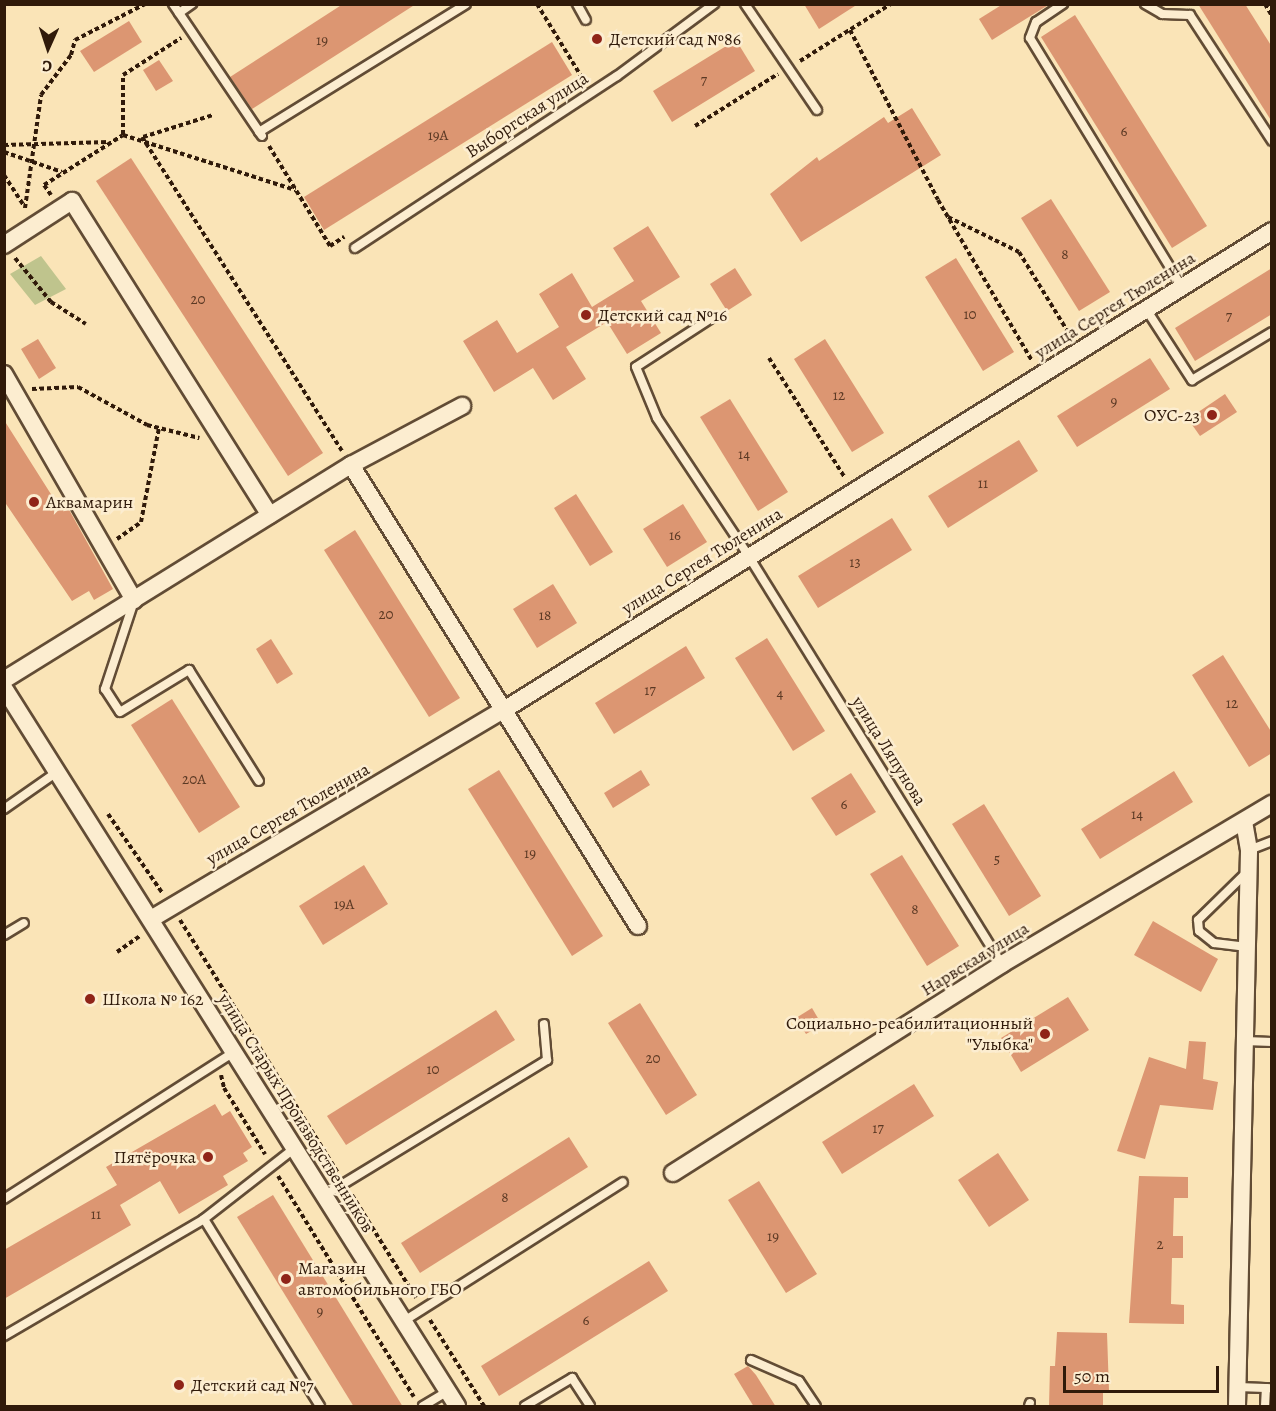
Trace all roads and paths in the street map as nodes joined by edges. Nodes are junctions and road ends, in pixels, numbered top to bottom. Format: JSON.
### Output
{"nodes":[{"id":1,"x":145,"y":4,"type":"edge"},
{"id":2,"x":174,"y":4,"type":"edge"},
{"id":3,"x":192,"y":4,"type":"edge"},
{"id":4,"x":466,"y":4,"type":"edge"},
{"id":5,"x":537,"y":4,"type":"edge"},
{"id":6,"x":577,"y":4,"type":"edge"},
{"id":7,"x":714,"y":4,"type":"edge"},
{"id":8,"x":745,"y":4,"type":"edge"},
{"id":9,"x":1063,"y":4,"type":"edge"},
{"id":10,"x":1145,"y":4,"type":"edge"},
{"id":11,"x":1264,"y":4,"type":"edge"},
{"id":12,"x":703,"y":8,"type":"edge"},
{"id":13,"x":179,"y":13,"type":"junction"},
{"id":14,"x":1272,"y":16,"type":"edge"},
{"id":15,"x":586,"y":20,"type":"dead end"},
{"id":16,"x":850,"y":30,"type":"dead end"},
{"id":17,"x":191,"y":31,"type":"junction"},
{"id":18,"x":586,"y":83,"type":"dead end"},
{"id":19,"x":817,"y":110,"type":"dead end"},
{"id":20,"x":213,"y":115,"type":"dead end"},
{"id":21,"x":261,"y":134,"type":"junction"},
{"id":22,"x":123,"y":135,"type":"junction"},
{"id":23,"x":142,"y":137,"type":"junction"},
{"id":24,"x":1272,"y":141,"type":"edge"},
{"id":25,"x":109,"y":142,"type":"junction"},
{"id":26,"x":36,"y":144,"type":"junction"},
{"id":27,"x":4,"y":145,"type":"edge"},
{"id":28,"x":4,"y":152,"type":"edge"},
{"id":29,"x":33,"y":162,"type":"junction"},
{"id":30,"x":63,"y":173,"type":"junction"},
{"id":31,"x":4,"y":175,"type":"edge"},
{"id":32,"x":296,"y":190,"type":"junction"},
{"id":33,"x":52,"y":196,"type":"dead end"},
{"id":34,"x":948,"y":216,"type":"junction"},
{"id":35,"x":1272,"y":231,"type":"edge"},
{"id":36,"x":330,"y":246,"type":"dead end"},
{"id":37,"x":8,"y":249,"type":"edge"},
{"id":38,"x":354,"y":249,"type":"dead end"},
{"id":39,"x":1182,"y":287,"type":"junction"},
{"id":40,"x":1146,"y":309,"type":"junction"},
{"id":41,"x":710,"y":319,"type":"dead end"},
{"id":42,"x":86,"y":324,"type":"dead end"},
{"id":43,"x":1272,"y":332,"type":"edge"},
{"id":44,"x":1079,"y":351,"type":"junction"},
{"id":45,"x":769,"y":358,"type":"dead end"},
{"id":46,"x":4,"y":374,"type":"edge"},
{"id":47,"x":1040,"y":374,"type":"junction"},
{"id":48,"x":14,"y":390,"type":"junction"},
{"id":49,"x":462,"y":406,"type":"dead end"},
{"id":50,"x":159,"y":428,"type":"junction"},
{"id":51,"x":226,"y":444,"type":"junction"},
{"id":52,"x":351,"y":465,"type":"junction"},
{"id":53,"x":853,"y":490,"type":"junction"},
{"id":54,"x":270,"y":515,"type":"junction"},
{"id":55,"x":104,"y":548,"type":"junction"},
{"id":56,"x":748,"y":555,"type":"junction"},
{"id":57,"x":134,"y":600,"type":"junction"},
{"id":58,"x":4,"y":680,"type":"edge"},
{"id":59,"x":4,"y":688,"type":"edge"},
{"id":60,"x":502,"y":711,"type":"junction"},
{"id":61,"x":57,"y":772,"type":"junction"},
{"id":62,"x":258,"y":781,"type":"dead end"},
{"id":63,"x":1272,"y":804,"type":"edge"},
{"id":64,"x":4,"y":809,"type":"edge"},
{"id":65,"x":104,"y":809,"type":"dead end"},
{"id":66,"x":1244,"y":821,"type":"junction"},
{"id":67,"x":1272,"y":841,"type":"edge"},
{"id":68,"x":1249,"y":850,"type":"junction"},
{"id":69,"x":1248,"y":871,"type":"junction"},
{"id":70,"x":171,"y":906,"type":"junction"},
{"id":71,"x":151,"y":919,"type":"junction"},
{"id":72,"x":24,"y":923,"type":"dead end"},
{"id":73,"x":638,"y":926,"type":"dead end"},
{"id":74,"x":4,"y":935,"type":"edge"},
{"id":75,"x":1247,"y":947,"type":"junction"},
{"id":76,"x":117,"y":952,"type":"dead end"},
{"id":77,"x":1002,"y":964,"type":"junction"},
{"id":78,"x":544,"y":1023,"type":"dead end"},
{"id":79,"x":1245,"y":1041,"type":"junction"},
{"id":80,"x":1272,"y":1042,"type":"edge"},
{"id":81,"x":235,"y":1052,"type":"junction"},
{"id":82,"x":295,"y":1148,"type":"junction"},
{"id":83,"x":673,"y":1173,"type":"dead end"},
{"id":84,"x":623,"y":1182,"type":"dead end"},
{"id":85,"x":345,"y":1183,"type":"junction"},
{"id":86,"x":325,"y":1195,"type":"junction"},
{"id":87,"x":4,"y":1199,"type":"edge"},
{"id":88,"x":204,"y":1219,"type":"junction"},
{"id":89,"x":423,"y":1309,"type":"junction"},
{"id":90,"x":404,"y":1321,"type":"junction"},
{"id":91,"x":4,"y":1336,"type":"edge"},
{"id":92,"x":751,"y":1360,"type":"dead end"},
{"id":93,"x":1238,"y":1387,"type":"junction"},
{"id":94,"x":1269,"y":1388,"type":"edge"},
{"id":95,"x":448,"y":1391,"type":"junction"},
{"id":96,"x":320,"y":1407,"type":"edge"},
{"id":97,"x":423,"y":1407,"type":"edge"},
{"id":98,"x":457,"y":1407,"type":"edge"},
{"id":99,"x":484,"y":1407,"type":"edge"},
{"id":100,"x":525,"y":1407,"type":"edge"},
{"id":101,"x":590,"y":1407,"type":"edge"},
{"id":102,"x":816,"y":1407,"type":"edge"},
{"id":103,"x":1238,"y":1407,"type":"edge"},
{"id":104,"x":1265,"y":1407,"type":"edge"}],
"edges":[{"from":1,"to":26,"type":"path"},
{"from":2,"to":13,"type":"lane"},
{"from":3,"to":13,"type":"lane"},
{"from":4,"to":21,"type":"lane"},
{"from":5,"to":18,"type":"path"},
{"from":6,"to":15,"type":"lane"},
{"from":7,"to":12,"type":"lane","name":"Выборгская улица"},
{"from":8,"to":19,"type":"lane"},
{"from":9,"to":39,"type":"lane"},
{"from":10,"to":24,"type":"lane"},
{"from":11,"to":14,"type":"path"},
{"from":12,"to":38,"type":"lane","name":"Выборгская улица"},
{"from":13,"to":17,"type":"lane"},
{"from":16,"to":34,"type":"path"},
{"from":17,"to":21,"type":"lane"},
{"from":17,"to":22,"type":"path"},
{"from":20,"to":23,"type":"path"},
{"from":21,"to":32,"type":"path"},
{"from":22,"to":23,"type":"path"},
{"from":22,"to":25,"type":"path"},
{"from":23,"to":32,"type":"path"},
{"from":23,"to":52,"type":"path"},
{"from":25,"to":26,"type":"path"},
{"from":25,"to":30,"type":"path"},
{"from":26,"to":27,"type":"path"},
{"from":26,"to":29,"type":"path"},
{"from":28,"to":29,"type":"path"},
{"from":29,"to":30,"type":"path"},
{"from":29,"to":31,"type":"path"},
{"from":30,"to":33,"type":"path"},
{"from":32,"to":36,"type":"path"},
{"from":34,"to":44,"type":"path"},
{"from":34,"to":47,"type":"path"},
{"from":35,"to":39,"type":"street","name":"улица Сергея Тюленина"},
{"from":37,"to":42,"type":"path"},
{"from":37,"to":51,"type":"street"},
{"from":39,"to":40,"type":"street","name":"улица Сергея Тюленина"},
{"from":40,"to":43,"type":"lane"},
{"from":40,"to":44,"type":"street","name":"улица Сергея Тюленина"},
{"from":41,"to":56,"type":"lane","name":"улица Ляпунова"},
{"from":44,"to":47,"type":"street","name":"улица Сергея Тюленина"},
{"from":45,"to":53,"type":"path"},
{"from":46,"to":48,"type":"street"},
{"from":47,"to":53,"type":"street","name":"улица Сергея Тюленина"},
{"from":48,"to":50,"type":"path"},
{"from":48,"to":55,"type":"street"},
{"from":49,"to":52,"type":"street"},
{"from":50,"to":51,"type":"path"},
{"from":50,"to":55,"type":"path"},
{"from":51,"to":54,"type":"street"},
{"from":52,"to":54,"type":"street"},
{"from":52,"to":60,"type":"street"},
{"from":53,"to":56,"type":"street","name":"улица Сергея Тюленина"},
{"from":54,"to":57,"type":"street"},
{"from":55,"to":57,"type":"street"},
{"from":56,"to":60,"type":"street","name":"улица Сергея Тюленина"},
{"from":56,"to":77,"type":"lane","name":"улица Ляпунова"},
{"from":57,"to":58,"type":"street"},
{"from":57,"to":62,"type":"lane"},
{"from":59,"to":61,"type":"street","name":"улица Старых Производственников"},
{"from":60,"to":70,"type":"street","name":"улица Сергея Тюленина"},
{"from":60,"to":73,"type":"street"},
{"from":61,"to":64,"type":"lane"},
{"from":61,"to":71,"type":"street","name":"улица Старых Производственников"},
{"from":63,"to":66,"type":"street","name":"Нарвская улица"},
{"from":65,"to":70,"type":"path"},
{"from":66,"to":68,"type":"street"},
{"from":66,"to":77,"type":"street","name":"Нарвская улица"},
{"from":67,"to":68,"type":"lane"},
{"from":68,"to":69,"type":"street"},
{"from":69,"to":75,"type":"street"},
{"from":69,"to":75,"type":"lane"},
{"from":70,"to":71,"type":"street","name":"улица Сергея Тюленина"},
{"from":70,"to":85,"type":"path"},
{"from":71,"to":76,"type":"path"},
{"from":71,"to":81,"type":"street","name":"улица Старых Производственников"},
{"from":72,"to":74,"type":"lane"},
{"from":75,"to":79,"type":"street"},
{"from":77,"to":83,"type":"street","name":"Нарвская улица"},
{"from":78,"to":85,"type":"lane"},
{"from":79,"to":80,"type":"lane"},
{"from":79,"to":93,"type":"street"},
{"from":81,"to":82,"type":"street","name":"улица Старых Производственников"},
{"from":81,"to":87,"type":"lane"},
{"from":82,"to":86,"type":"street","name":"улица Старых Производственников"},
{"from":82,"to":88,"type":"lane"},
{"from":84,"to":89,"type":"lane"},
{"from":85,"to":86,"type":"lane"},
{"from":85,"to":89,"type":"path"},
{"from":86,"to":90,"type":"street","name":"улица Старых Производственников"},
{"from":88,"to":91,"type":"lane"},
{"from":88,"to":96,"type":"lane"},
{"from":89,"to":90,"type":"lane"},
{"from":89,"to":99,"type":"path"},
{"from":90,"to":95,"type":"street","name":"улица Старых Производственников"},
{"from":92,"to":102,"type":"lane"},
{"from":93,"to":94,"type":"lane"},
{"from":93,"to":103,"type":"street"},
{"from":94,"to":104,"type":"lane"},
{"from":95,"to":97,"type":"lane"},
{"from":95,"to":98,"type":"street","name":"улица Старых Производственников"},
{"from":100,"to":101,"type":"lane"}]}
